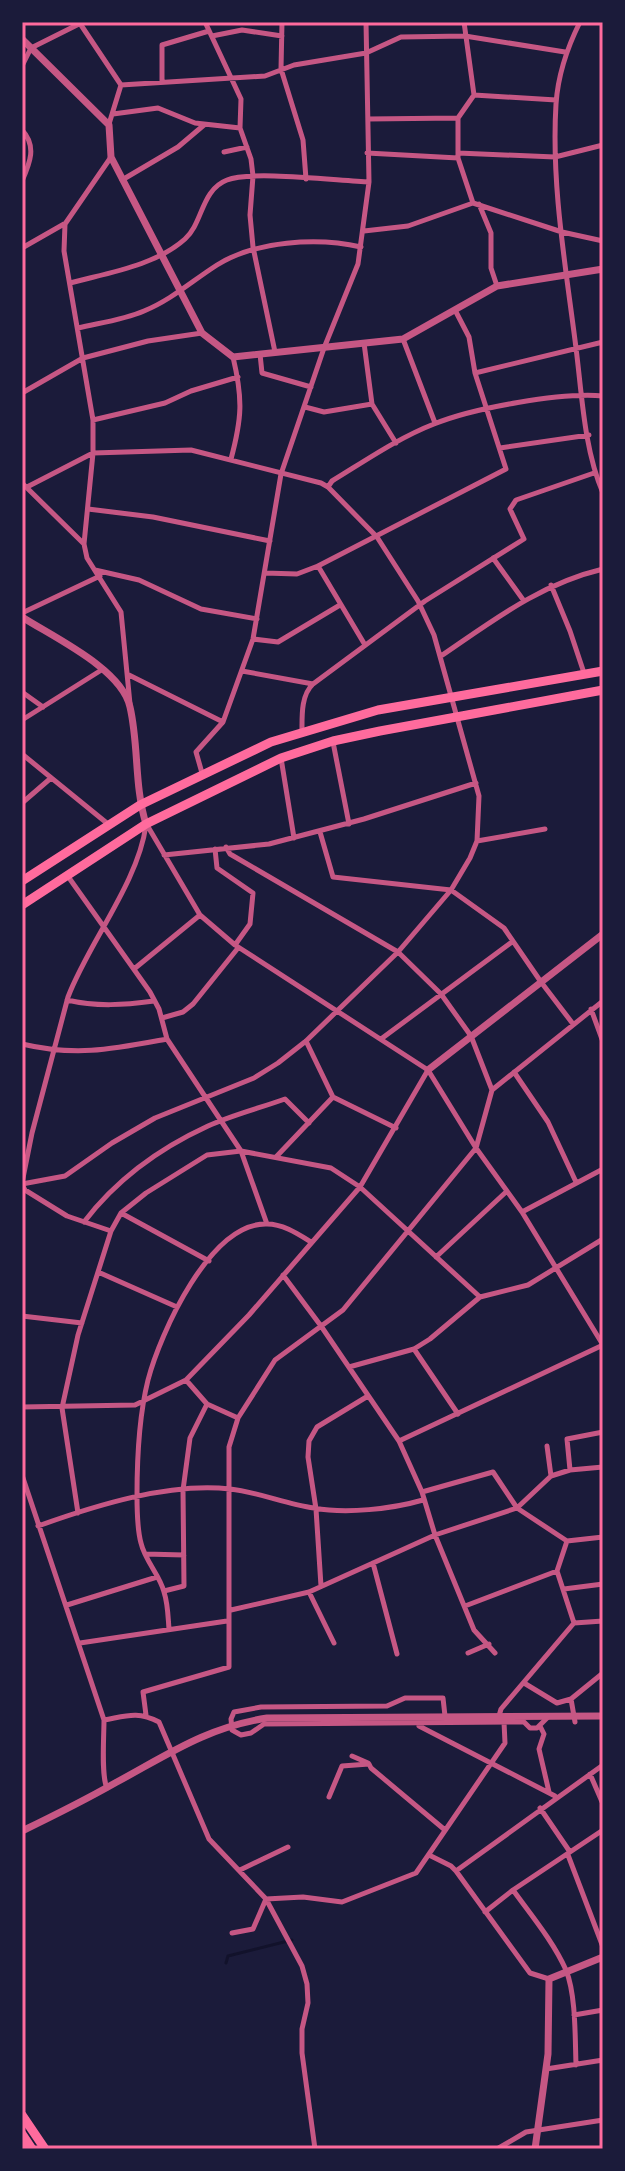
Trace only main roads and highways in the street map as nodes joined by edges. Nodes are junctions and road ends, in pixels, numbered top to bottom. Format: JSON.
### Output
{"nodes":[{"id":1,"x":603,"y":671,"type":"edge"},
{"id":2,"x":603,"y":690,"type":"edge"},
{"id":3,"x":22,"y":881,"type":"edge"},
{"id":4,"x":22,"y":905,"type":"edge"},
{"id":5,"x":22,"y":2115,"type":"edge"},
{"id":6,"x":22,"y":2134,"type":"edge"},
{"id":7,"x":32,"y":2149,"type":"edge"},
{"id":8,"x":45,"y":2149,"type":"edge"}],
"edges":[{"from":1,"to":3,"type":"main road"},
{"from":2,"to":4,"type":"main road"},
{"from":5,"to":8,"type":"main road"},
{"from":6,"to":7,"type":"main road"}]}
